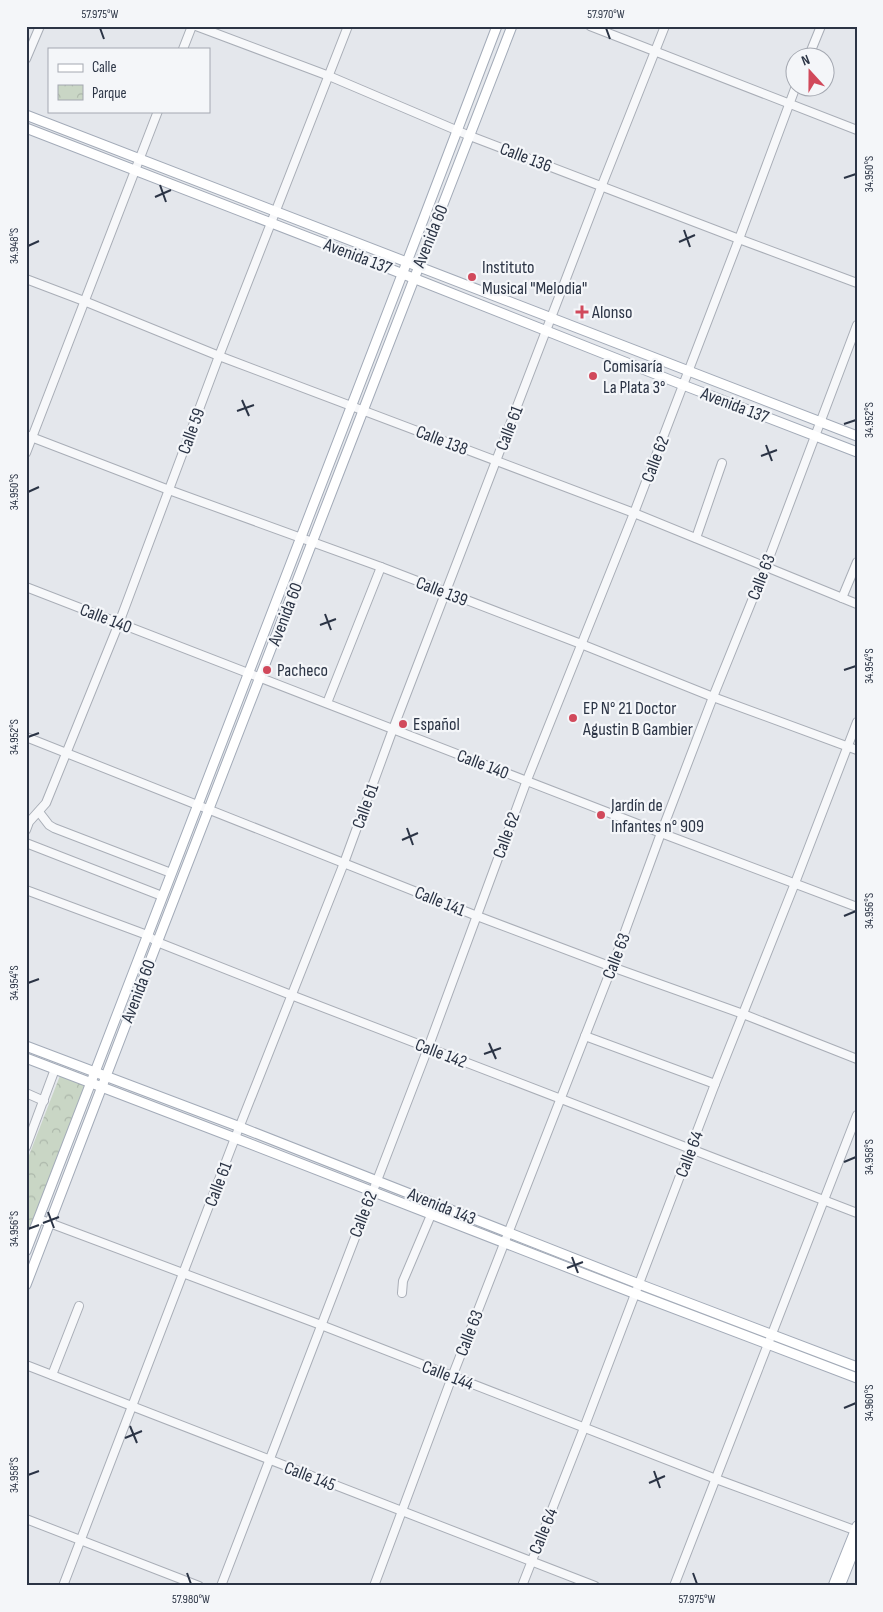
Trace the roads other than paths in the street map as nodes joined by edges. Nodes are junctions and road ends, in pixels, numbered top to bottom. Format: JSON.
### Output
{"nodes":[{"id":1,"x":40,"y":26,"type":"edge"},
{"id":2,"x":192,"y":26,"type":"edge"},
{"id":3,"x":196,"y":26,"type":"edge"},
{"id":4,"x":348,"y":26,"type":"edge"},
{"id":5,"x":496,"y":26,"type":"edge"},
{"id":6,"x":512,"y":26,"type":"edge"},
{"id":7,"x":590,"y":26,"type":"edge"},
{"id":8,"x":665,"y":26,"type":"edge"},
{"id":9,"x":821,"y":26,"type":"edge"},
{"id":10,"x":183,"y":48,"type":"edge"},
{"id":11,"x":812,"y":48,"type":"edge"},
{"id":12,"x":655,"y":51,"type":"junction"},
{"id":13,"x":26,"y":59,"type":"edge"},
{"id":14,"x":329,"y":76,"type":"junction"},
{"id":15,"x":790,"y":98,"type":"edge"},
{"id":16,"x":788,"y":103,"type":"junction"},
{"id":17,"x":158,"y":112,"type":"edge"},
{"id":18,"x":26,"y":115,"type":"edge"},
{"id":19,"x":26,"y":128,"type":"edge"},
{"id":20,"x":457,"y":130,"type":"junction"},
{"id":21,"x":857,"y":130,"type":"edge"},
{"id":22,"x":470,"y":136,"type":"junction"},
{"id":23,"x":139,"y":159,"type":"junction"},
{"id":24,"x":134,"y":170,"type":"junction"},
{"id":25,"x":602,"y":185,"type":"junction"},
{"id":26,"x":275,"y":212,"type":"junction"},
{"id":27,"x":270,"y":223,"type":"junction"},
{"id":28,"x":739,"y":239,"type":"junction"},
{"id":29,"x":408,"y":262,"type":"junction"},
{"id":30,"x":418,"y":267,"type":"junction"},
{"id":31,"x":403,"y":274,"type":"junction"},
{"id":32,"x":414,"y":278,"type":"junction"},
{"id":33,"x":26,"y":279,"type":"edge"},
{"id":34,"x":857,"y":283,"type":"edge"},
{"id":35,"x":84,"y":301,"type":"junction"},
{"id":36,"x":552,"y":318,"type":"junction"},
{"id":37,"x":857,"y":325,"type":"edge"},
{"id":38,"x":546,"y":332,"type":"junction"},
{"id":39,"x":219,"y":356,"type":"junction"},
{"id":40,"x":689,"y":370,"type":"junction"},
{"id":41,"x":683,"y":385,"type":"junction"},
{"id":42,"x":352,"y":406,"type":"junction"},
{"id":43,"x":364,"y":411,"type":"junction"},
{"id":44,"x":820,"y":422,"type":"junction"},
{"id":45,"x":29,"y":436,"type":"edge"},
{"id":46,"x":814,"y":436,"type":"junction"},
{"id":47,"x":857,"y":436,"type":"edge"},
{"id":48,"x":857,"y":452,"type":"edge"},
{"id":49,"x":26,"y":453,"type":"edge"},
{"id":50,"x":496,"y":461,"type":"junction"},
{"id":51,"x":722,"y":463,"type":"dead end"},
{"id":52,"x":169,"y":490,"type":"junction"},
{"id":53,"x":634,"y":514,"type":"junction"},
{"id":54,"x":302,"y":538,"type":"junction"},
{"id":55,"x":696,"y":538,"type":"junction"},
{"id":56,"x":312,"y":542,"type":"junction"},
{"id":57,"x":857,"y":562,"type":"edge"},
{"id":58,"x":766,"y":566,"type":"junction"},
{"id":59,"x":381,"y":567,"type":"junction"},
{"id":60,"x":26,"y":587,"type":"edge"},
{"id":61,"x":446,"y":592,"type":"junction"},
{"id":62,"x":842,"y":598,"type":"junction"},
{"id":63,"x":857,"y":604,"type":"edge"},
{"id":64,"x":119,"y":623,"type":"junction"},
{"id":65,"x":581,"y":644,"type":"junction"},
{"id":66,"x":248,"y":674,"type":"junction"},
{"id":67,"x":260,"y":678,"type":"junction"},
{"id":68,"x":713,"y":697,"type":"junction"},
{"id":69,"x":327,"y":703,"type":"junction"},
{"id":70,"x":857,"y":722,"type":"edge"},
{"id":71,"x":393,"y":729,"type":"junction"},
{"id":72,"x":26,"y":737,"type":"edge"},
{"id":73,"x":847,"y":747,"type":"junction"},
{"id":74,"x":857,"y":750,"type":"edge"},
{"id":75,"x":68,"y":752,"type":"junction"},
{"id":76,"x":527,"y":780,"type":"junction"},
{"id":77,"x":197,"y":806,"type":"junction"},
{"id":78,"x":209,"y":810,"type":"junction"},
{"id":79,"x":39,"y":812,"type":"junction"},
{"id":80,"x":28,"y":821,"type":"edge"},
{"id":81,"x":26,"y":830,"type":"edge"},
{"id":82,"x":661,"y":833,"type":"junction"},
{"id":83,"x":26,"y":843,"type":"edge"},
{"id":84,"x":344,"y":863,"type":"junction"},
{"id":85,"x":171,"y":873,"type":"junction"},
{"id":86,"x":795,"y":884,"type":"junction"},
{"id":87,"x":26,"y":890,"type":"edge"},
{"id":88,"x":162,"y":896,"type":"junction"},
{"id":89,"x":857,"y":907,"type":"edge"},
{"id":90,"x":477,"y":916,"type":"junction"},
{"id":91,"x":147,"y":935,"type":"junction"},
{"id":92,"x":157,"y":942,"type":"junction"},
{"id":93,"x":612,"y":967,"type":"junction"},
{"id":94,"x":291,"y":995,"type":"junction"},
{"id":95,"x":743,"y":1014,"type":"junction"},
{"id":96,"x":585,"y":1036,"type":"junction"},
{"id":97,"x":26,"y":1046,"type":"edge"},
{"id":98,"x":428,"y":1048,"type":"junction"},
{"id":99,"x":26,"y":1058,"type":"edge"},
{"id":100,"x":857,"y":1058,"type":"edge"},
{"id":101,"x":55,"y":1069,"type":"junction"},
{"id":102,"x":94,"y":1072,"type":"junction"},
{"id":103,"x":106,"y":1077,"type":"junction"},
{"id":104,"x":90,"y":1082,"type":"junction"},
{"id":105,"x":715,"y":1084,"type":"junction"},
{"id":106,"x":102,"y":1087,"type":"junction"},
{"id":107,"x":26,"y":1093,"type":"edge"},
{"id":108,"x":560,"y":1098,"type":"junction"},
{"id":109,"x":44,"y":1101,"type":"junction"},
{"id":110,"x":857,"y":1115,"type":"edge"},
{"id":111,"x":240,"y":1127,"type":"junction"},
{"id":112,"x":235,"y":1138,"type":"junction"},
{"id":113,"x":26,"y":1147,"type":"edge"},
{"id":114,"x":692,"y":1149,"type":"junction"},
{"id":115,"x":377,"y":1180,"type":"junction"},
{"id":116,"x":372,"y":1191,"type":"junction"},
{"id":117,"x":824,"y":1200,"type":"junction"},
{"id":118,"x":857,"y":1213,"type":"edge"},
{"id":119,"x":431,"y":1215,"type":"junction"},
{"id":120,"x":39,"y":1219,"type":"junction"},
{"id":121,"x":50,"y":1222,"type":"junction"},
{"id":122,"x":508,"y":1232,"type":"junction"},
{"id":123,"x":504,"y":1243,"type":"junction"},
{"id":124,"x":26,"y":1251,"type":"edge"},
{"id":125,"x":184,"y":1272,"type":"junction"},
{"id":126,"x":639,"y":1284,"type":"junction"},
{"id":127,"x":26,"y":1285,"type":"edge"},
{"id":128,"x":402,"y":1294,"type":"dead end"},
{"id":129,"x":636,"y":1294,"type":"junction"},
{"id":130,"x":79,"y":1306,"type":"dead end"},
{"id":131,"x":321,"y":1325,"type":"junction"},
{"id":132,"x":770,"y":1340,"type":"junction"},
{"id":133,"x":26,"y":1365,"type":"edge"},
{"id":134,"x":857,"y":1367,"type":"edge"},
{"id":135,"x":52,"y":1375,"type":"junction"},
{"id":136,"x":452,"y":1377,"type":"junction"},
{"id":137,"x":857,"y":1378,"type":"edge"},
{"id":138,"x":133,"y":1406,"type":"junction"},
{"id":139,"x":584,"y":1428,"type":"junction"},
{"id":140,"x":269,"y":1460,"type":"junction"},
{"id":141,"x":716,"y":1479,"type":"junction"},
{"id":142,"x":403,"y":1511,"type":"junction"},
{"id":143,"x":26,"y":1519,"type":"edge"},
{"id":144,"x":856,"y":1529,"type":"edge"},
{"id":145,"x":81,"y":1541,"type":"junction"},
{"id":146,"x":857,"y":1543,"type":"edge"},
{"id":147,"x":532,"y":1561,"type":"junction"},
{"id":148,"x":63,"y":1586,"type":"edge"},
{"id":149,"x":198,"y":1586,"type":"edge"},
{"id":150,"x":221,"y":1586,"type":"edge"},
{"id":151,"x":374,"y":1586,"type":"edge"},
{"id":152,"x":522,"y":1586,"type":"edge"},
{"id":153,"x":595,"y":1586,"type":"edge"},
{"id":154,"x":674,"y":1586,"type":"edge"},
{"id":155,"x":833,"y":1586,"type":"edge"},
{"id":156,"x":840,"y":1586,"type":"edge"}],
"edges":[{"from":1,"to":13,"type":"street"},
{"from":2,"to":10,"type":"street"},
{"from":3,"to":14,"type":"street","name":"Calle 136"},
{"from":4,"to":14,"type":"street","name":"Calle 59"},
{"from":5,"to":20,"type":"main road","name":"Avenida 60"},
{"from":6,"to":22,"type":"main road","name":"Avenida 60"},
{"from":7,"to":12,"type":"street"},
{"from":8,"to":12,"type":"street","name":"Calle 61"},
{"from":9,"to":11,"type":"street"},
{"from":12,"to":16,"type":"street"},
{"from":12,"to":25,"type":"street","name":"Calle 61"},
{"from":14,"to":20,"type":"street","name":"Calle 136"},
{"from":14,"to":26,"type":"street","name":"Calle 59"},
{"from":15,"to":16,"type":"street","name":"Calle 62"},
{"from":16,"to":21,"type":"street"},
{"from":16,"to":28,"type":"street","name":"Calle 62"},
{"from":17,"to":23,"type":"street"},
{"from":18,"to":23,"type":"main road","name":"Avenida 137"},
{"from":19,"to":24,"type":"main road","name":"Avenida 137"},
{"from":20,"to":22,"type":"street","name":"Calle 136"},
{"from":20,"to":29,"type":"main road","name":"Avenida 60"},
{"from":22,"to":25,"type":"street","name":"Calle 136"},
{"from":22,"to":30,"type":"main road","name":"Avenida 60"},
{"from":23,"to":24,"type":"street"},
{"from":23,"to":26,"type":"main road","name":"Avenida 137"},
{"from":24,"to":27,"type":"main road","name":"Avenida 137"},
{"from":24,"to":35,"type":"street"},
{"from":25,"to":28,"type":"street","name":"Calle 136"},
{"from":25,"to":36,"type":"street","name":"Calle 61"},
{"from":26,"to":27,"type":"street","name":"Calle 59"},
{"from":26,"to":29,"type":"main road","name":"Avenida 137"},
{"from":27,"to":31,"type":"main road","name":"Avenida 137"},
{"from":27,"to":39,"type":"street","name":"Calle 59"},
{"from":28,"to":34,"type":"street","name":"Calle 136"},
{"from":28,"to":40,"type":"street","name":"Calle 62"},
{"from":29,"to":30,"type":"main road","name":"Avenida 137"},
{"from":29,"to":31,"type":"main road","name":"Avenida 60"},
{"from":30,"to":32,"type":"main road","name":"Avenida 60"},
{"from":30,"to":36,"type":"main road","name":"Avenida 137"},
{"from":31,"to":32,"type":"main road","name":"Avenida 137"},
{"from":31,"to":42,"type":"main road","name":"Avenida 60"},
{"from":32,"to":38,"type":"main road","name":"Avenida 137"},
{"from":32,"to":43,"type":"main road","name":"Avenida 60"},
{"from":33,"to":35,"type":"street","name":"Calle 138"},
{"from":35,"to":39,"type":"street","name":"Calle 138"},
{"from":35,"to":45,"type":"street"},
{"from":36,"to":38,"type":"street","name":"Calle 61"},
{"from":36,"to":40,"type":"main road","name":"Avenida 137"},
{"from":37,"to":44,"type":"street","name":"Calle 63"},
{"from":38,"to":41,"type":"main road","name":"Avenida 137"},
{"from":38,"to":50,"type":"street","name":"Calle 61"},
{"from":39,"to":42,"type":"street","name":"Calle 138"},
{"from":39,"to":52,"type":"street","name":"Calle 59"},
{"from":40,"to":41,"type":"street","name":"Calle 62"},
{"from":40,"to":44,"type":"main road","name":"Avenida 137"},
{"from":41,"to":46,"type":"main road","name":"Avenida 137"},
{"from":41,"to":53,"type":"street","name":"Calle 62"},
{"from":42,"to":43,"type":"street","name":"Calle 138"},
{"from":42,"to":54,"type":"main road","name":"Avenida 60"},
{"from":43,"to":50,"type":"street","name":"Calle 138"},
{"from":43,"to":56,"type":"main road","name":"Avenida 60"},
{"from":44,"to":46,"type":"street","name":"Calle 63"},
{"from":44,"to":47,"type":"main road","name":"Avenida 137"},
{"from":45,"to":49,"type":"street"},
{"from":45,"to":52,"type":"street","name":"Calle 139"},
{"from":46,"to":48,"type":"main road","name":"Avenida 137"},
{"from":46,"to":58,"type":"street","name":"Calle 63"},
{"from":50,"to":53,"type":"street","name":"Calle 138"},
{"from":50,"to":61,"type":"street","name":"Calle 61"},
{"from":51,"to":55,"type":"street"},
{"from":52,"to":54,"type":"street","name":"Calle 139"},
{"from":52,"to":64,"type":"street","name":"Calle 59"},
{"from":53,"to":55,"type":"street","name":"Calle 138"},
{"from":53,"to":65,"type":"street","name":"Calle 62"},
{"from":54,"to":56,"type":"street","name":"Calle 139"},
{"from":54,"to":66,"type":"main road","name":"Avenida 60"},
{"from":55,"to":58,"type":"street","name":"Calle 138"},
{"from":56,"to":59,"type":"street","name":"Calle 139"},
{"from":56,"to":67,"type":"main road","name":"Avenida 60"},
{"from":57,"to":62,"type":"street"},
{"from":58,"to":62,"type":"street","name":"Calle 138"},
{"from":58,"to":68,"type":"street","name":"Calle 63"},
{"from":59,"to":61,"type":"street","name":"Calle 139"},
{"from":59,"to":69,"type":"street"},
{"from":60,"to":64,"type":"street","name":"Calle 140"},
{"from":61,"to":65,"type":"street","name":"Calle 139"},
{"from":61,"to":71,"type":"street","name":"Calle 61"},
{"from":62,"to":63,"type":"street","name":"Calle 138"},
{"from":64,"to":66,"type":"street","name":"Calle 140"},
{"from":64,"to":75,"type":"street","name":"Calle 59"},
{"from":65,"to":68,"type":"street","name":"Calle 139"},
{"from":65,"to":76,"type":"street","name":"Calle 62"},
{"from":66,"to":67,"type":"street","name":"Calle 140"},
{"from":66,"to":77,"type":"main road","name":"Avenida 60"},
{"from":67,"to":69,"type":"street","name":"Calle 140"},
{"from":67,"to":78,"type":"main road","name":"Avenida 60"},
{"from":68,"to":73,"type":"street","name":"Calle 139"},
{"from":68,"to":82,"type":"street","name":"Calle 63"},
{"from":69,"to":71,"type":"street","name":"Calle 140"},
{"from":70,"to":73,"type":"street","name":"Calle 64"},
{"from":71,"to":76,"type":"street","name":"Calle 140"},
{"from":71,"to":84,"type":"street","name":"Calle 61"},
{"from":72,"to":75,"type":"street","name":"Calle 141"},
{"from":73,"to":74,"type":"street","name":"Calle 139"},
{"from":73,"to":86,"type":"street","name":"Calle 64"},
{"from":75,"to":77,"type":"street","name":"Calle 141"},
{"from":75,"to":79,"type":"street","name":"Calle 59"},
{"from":76,"to":82,"type":"street","name":"Calle 140"},
{"from":76,"to":90,"type":"street","name":"Calle 62"},
{"from":77,"to":78,"type":"street","name":"Calle 141"},
{"from":77,"to":85,"type":"main road","name":"Avenida 60"},
{"from":78,"to":84,"type":"street","name":"Calle 141"},
{"from":78,"to":92,"type":"main road","name":"Avenida 60"},
{"from":79,"to":80,"type":"street","name":"Calle 59"},
{"from":79,"to":85,"type":"street"},
{"from":80,"to":81,"type":"street","name":"Calle 59"},
{"from":82,"to":86,"type":"street","name":"Calle 140"},
{"from":82,"to":93,"type":"street","name":"Calle 63"},
{"from":83,"to":88,"type":"street"},
{"from":84,"to":90,"type":"street","name":"Calle 141"},
{"from":84,"to":94,"type":"street","name":"Calle 61"},
{"from":85,"to":88,"type":"main road","name":"Avenida 60"},
{"from":86,"to":89,"type":"street","name":"Calle 140"},
{"from":86,"to":95,"type":"street","name":"Calle 64"},
{"from":87,"to":91,"type":"street","name":"Calle 142"},
{"from":88,"to":91,"type":"main road","name":"Avenida 60"},
{"from":90,"to":93,"type":"street","name":"Calle 141"},
{"from":90,"to":98,"type":"street","name":"Calle 62"},
{"from":91,"to":92,"type":"street","name":"Calle 142"},
{"from":91,"to":102,"type":"main road","name":"Avenida 60"},
{"from":92,"to":94,"type":"street","name":"Calle 142"},
{"from":92,"to":103,"type":"main road","name":"Avenida 60"},
{"from":93,"to":95,"type":"street","name":"Calle 141"},
{"from":93,"to":96,"type":"street","name":"Calle 63"},
{"from":94,"to":98,"type":"street","name":"Calle 142"},
{"from":94,"to":111,"type":"street","name":"Calle 61"},
{"from":95,"to":100,"type":"street","name":"Calle 141"},
{"from":95,"to":105,"type":"street","name":"Calle 64"},
{"from":96,"to":105,"type":"street"},
{"from":96,"to":108,"type":"street","name":"Calle 63"},
{"from":97,"to":102,"type":"main road","name":"Avenida 143"},
{"from":98,"to":108,"type":"street","name":"Calle 142"},
{"from":98,"to":115,"type":"street","name":"Calle 62"},
{"from":99,"to":101,"type":"main road","name":"Avenida 143"},
{"from":101,"to":104,"type":"main road","name":"Avenida 143"},
{"from":101,"to":109,"type":"street"},
{"from":102,"to":103,"type":"main road","name":"Avenida 143"},
{"from":102,"to":104,"type":"main road","name":"Avenida 60"},
{"from":103,"to":106,"type":"main road","name":"Avenida 60"},
{"from":103,"to":111,"type":"main road","name":"Avenida 143"},
{"from":104,"to":106,"type":"main road","name":"Avenida 143"},
{"from":104,"to":120,"type":"main road","name":"Avenida 60"},
{"from":105,"to":114,"type":"street","name":"Calle 64"},
{"from":106,"to":112,"type":"main road","name":"Avenida 143"},
{"from":106,"to":121,"type":"main road","name":"Avenida 60"},
{"from":107,"to":109,"type":"street"},
{"from":108,"to":114,"type":"street","name":"Calle 142"},
{"from":108,"to":122,"type":"street","name":"Calle 63"},
{"from":109,"to":113,"type":"street"},
{"from":110,"to":117,"type":"street"},
{"from":111,"to":112,"type":"street","name":"Calle 61"},
{"from":111,"to":115,"type":"main road","name":"Avenida 143"},
{"from":112,"to":116,"type":"main road","name":"Avenida 143"},
{"from":112,"to":125,"type":"street","name":"Calle 61"},
{"from":114,"to":117,"type":"street","name":"Calle 142"},
{"from":114,"to":126,"type":"street","name":"Calle 64"},
{"from":115,"to":116,"type":"street","name":"Calle 62"},
{"from":115,"to":122,"type":"main road","name":"Avenida 143"},
{"from":116,"to":119,"type":"main road","name":"Avenida 143"},
{"from":116,"to":131,"type":"street","name":"Calle 62"},
{"from":117,"to":118,"type":"street","name":"Calle 142"},
{"from":117,"to":132,"type":"street"},
{"from":119,"to":123,"type":"main road","name":"Avenida 143"},
{"from":119,"to":128,"type":"street"},
{"from":120,"to":121,"type":"street","name":"Calle 144"},
{"from":120,"to":124,"type":"main road","name":"Avenida 60"},
{"from":121,"to":125,"type":"street","name":"Calle 144"},
{"from":121,"to":127,"type":"main road","name":"Avenida 60"},
{"from":122,"to":123,"type":"street","name":"Calle 63"},
{"from":122,"to":126,"type":"main road","name":"Avenida 143"},
{"from":123,"to":129,"type":"main road","name":"Avenida 143"},
{"from":123,"to":136,"type":"street","name":"Calle 63"},
{"from":125,"to":131,"type":"street","name":"Calle 144"},
{"from":125,"to":138,"type":"street","name":"Calle 61"},
{"from":126,"to":129,"type":"street","name":"Calle 64"},
{"from":126,"to":132,"type":"main road","name":"Avenida 143"},
{"from":129,"to":132,"type":"main road","name":"Avenida 143"},
{"from":129,"to":139,"type":"street","name":"Calle 64"},
{"from":130,"to":135,"type":"street"},
{"from":131,"to":136,"type":"street","name":"Calle 144"},
{"from":131,"to":140,"type":"street","name":"Calle 62"},
{"from":132,"to":134,"type":"main road","name":"Avenida 143"},
{"from":132,"to":137,"type":"main road","name":"Avenida 143"},
{"from":132,"to":141,"type":"street"},
{"from":133,"to":135,"type":"street","name":"Calle 145"},
{"from":135,"to":138,"type":"street","name":"Calle 145"},
{"from":136,"to":139,"type":"street","name":"Calle 144"},
{"from":136,"to":142,"type":"street","name":"Calle 63"},
{"from":138,"to":140,"type":"street","name":"Calle 145"},
{"from":138,"to":145,"type":"street","name":"Calle 61"},
{"from":139,"to":141,"type":"street","name":"Calle 144"},
{"from":139,"to":147,"type":"street","name":"Calle 64"},
{"from":140,"to":142,"type":"street","name":"Calle 145"},
{"from":140,"to":150,"type":"street","name":"Calle 62"},
{"from":141,"to":144,"type":"street","name":"Calle 144"},
{"from":141,"to":154,"type":"street"},
{"from":142,"to":147,"type":"street","name":"Calle 145"},
{"from":142,"to":151,"type":"street","name":"Calle 63"},
{"from":143,"to":145,"type":"street"},
{"from":144,"to":155,"type":"main road"},
{"from":145,"to":148,"type":"street","name":"Calle 61"},
{"from":145,"to":149,"type":"street"},
{"from":146,"to":156,"type":"main road"},
{"from":147,"to":152,"type":"street","name":"Calle 64"},
{"from":147,"to":153,"type":"street","name":"Calle 145"}]}
